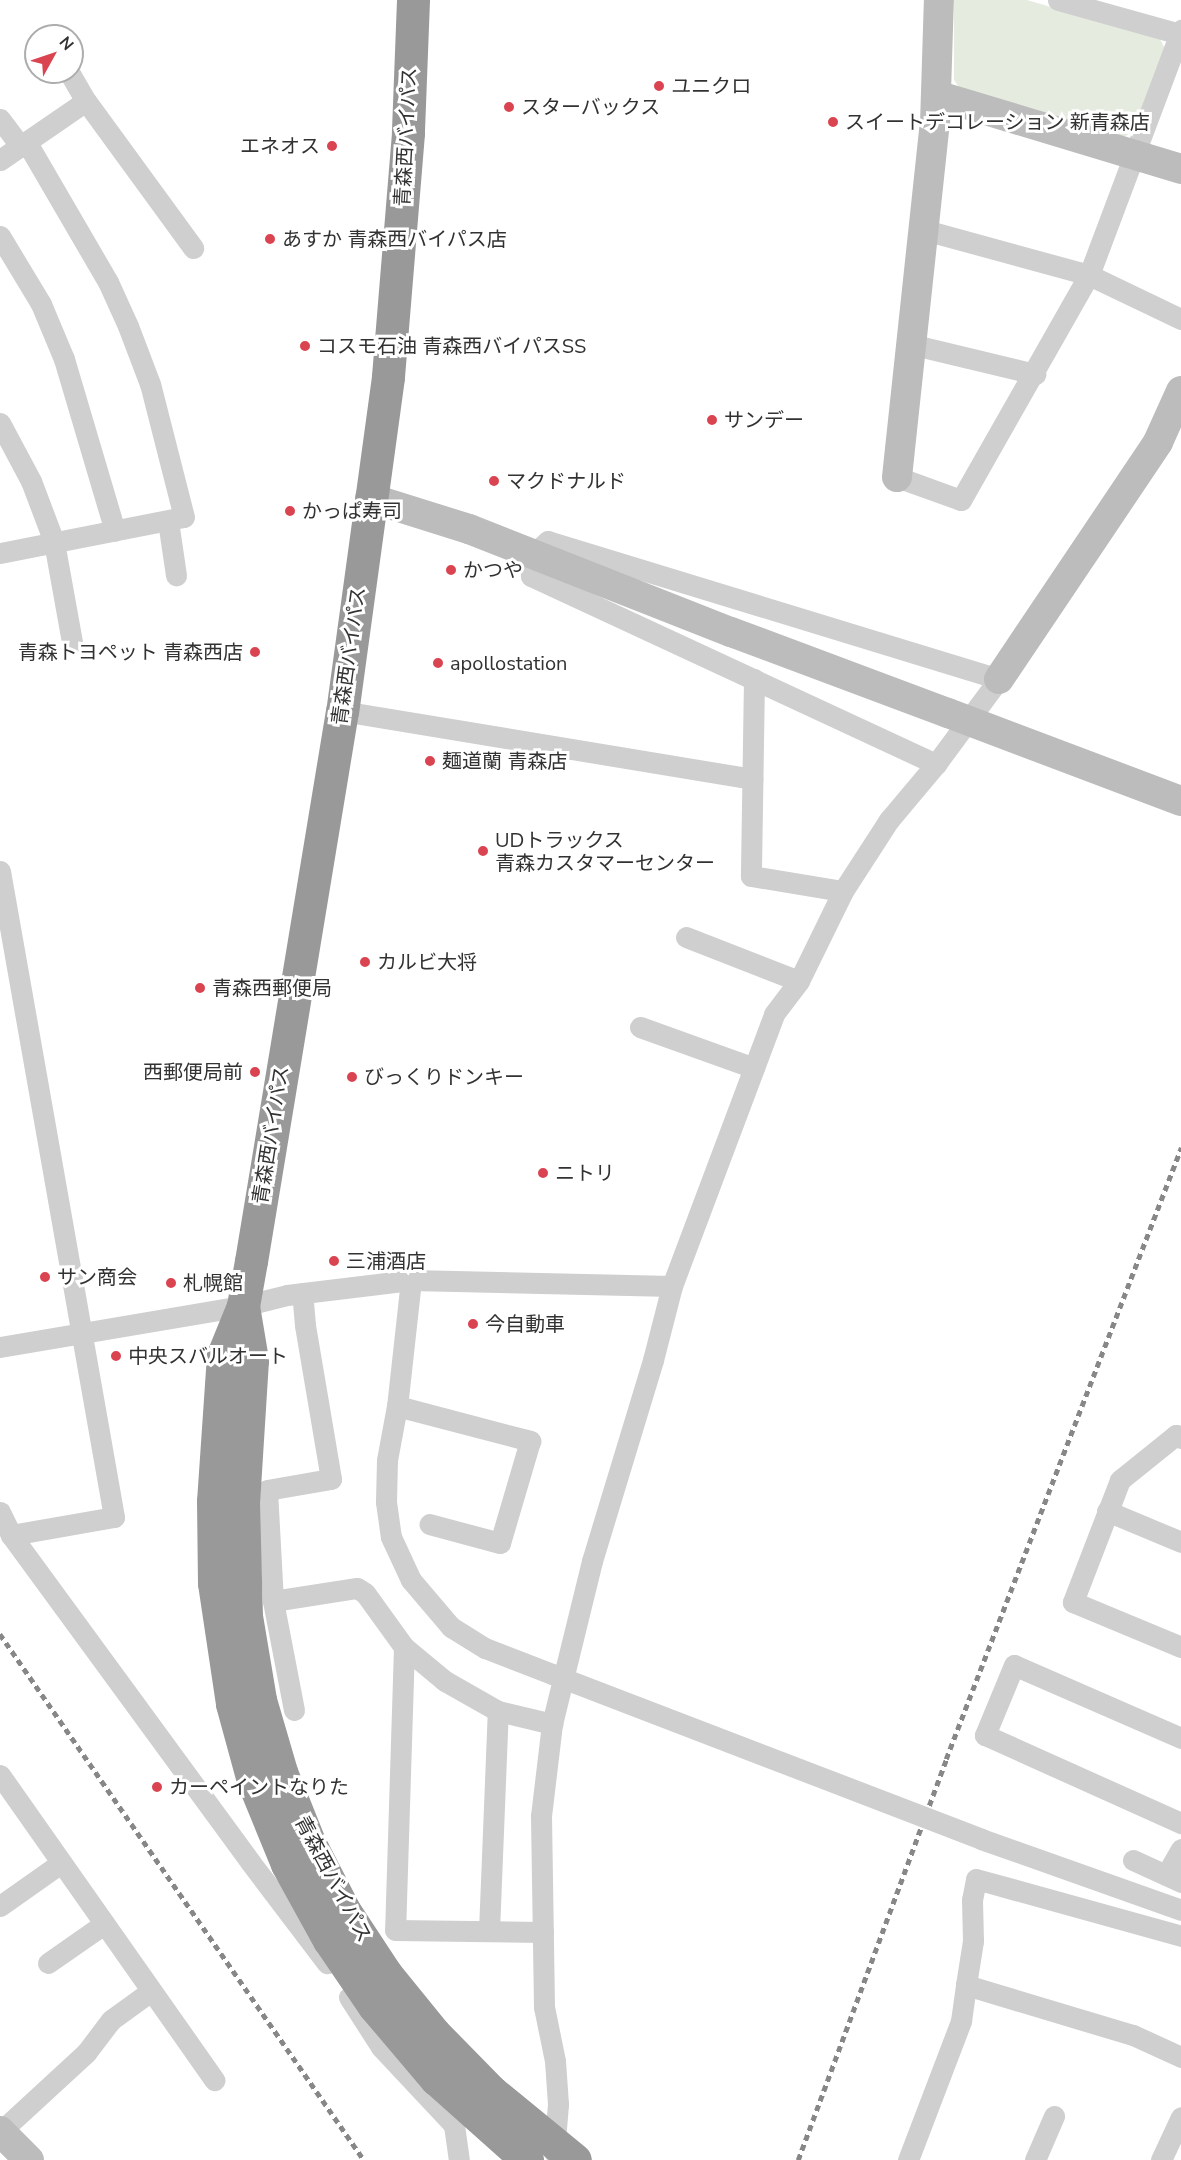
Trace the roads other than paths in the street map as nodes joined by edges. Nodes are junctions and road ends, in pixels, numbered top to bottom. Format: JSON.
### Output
{"nodes":[{"id":1,"x":413,"y":0,"type":"edge"},
{"id":2,"x":939,"y":0,"type":"edge"},
{"id":3,"x":1058,"y":0,"type":"edge"},
{"id":4,"x":1180,"y":32,"type":"edge"},
{"id":5,"x":76,"y":84,"type":"edge"},
{"id":6,"x":936,"y":95,"type":"junction"},
{"id":7,"x":86,"y":101,"type":"junction"},
{"id":8,"x":0,"y":119,"type":"edge"},
{"id":9,"x":24,"y":145,"type":"junction"},
{"id":10,"x":1134,"y":155,"type":"junction"},
{"id":11,"x":0,"y":160,"type":"edge"},
{"id":12,"x":1181,"y":169,"type":"edge"},
{"id":13,"x":921,"y":229,"type":"junction"},
{"id":14,"x":0,"y":236,"type":"edge"},
{"id":15,"x":193,"y":248,"type":"dead end"},
{"id":16,"x":1089,"y":275,"type":"junction"},
{"id":17,"x":1181,"y":319,"type":"edge"},
{"id":18,"x":910,"y":344,"type":"junction"},
{"id":19,"x":1035,"y":374,"type":"junction"},
{"id":20,"x":1181,"y":391,"type":"edge"},
{"id":21,"x":0,"y":423,"type":"edge"},
{"id":22,"x":897,"y":477,"type":"joint"},
{"id":23,"x":370,"y":498,"type":"junction"},
{"id":24,"x":168,"y":521,"type":"junction"},
{"id":25,"x":115,"y":531,"type":"junction"},
{"id":26,"x":54,"y":542,"type":"junction"},
{"id":27,"x":0,"y":553,"type":"edge"},
{"id":28,"x":533,"y":554,"type":"junction"},
{"id":29,"x":176,"y":575,"type":"dead end"},
{"id":30,"x":72,"y":642,"type":"dead end"},
{"id":31,"x":754,"y":679,"type":"junction"},
{"id":32,"x":999,"y":679,"type":"junction"},
{"id":33,"x":342,"y":711,"type":"junction"},
{"id":34,"x":936,"y":764,"type":"junction"},
{"id":35,"x":752,"y":779,"type":"junction"},
{"id":36,"x":1181,"y":801,"type":"edge"},
{"id":37,"x":1,"y":876,"type":"edge"},
{"id":38,"x":843,"y":891,"type":"junction"},
{"id":39,"x":686,"y":937,"type":"dead end"},
{"id":40,"x":799,"y":981,"type":"junction"},
{"id":41,"x":640,"y":1026,"type":"dead end"},
{"id":42,"x":754,"y":1068,"type":"junction"},
{"id":43,"x":411,"y":1280,"type":"junction"},
{"id":44,"x":672,"y":1286,"type":"junction"},
{"id":45,"x":302,"y":1293,"type":"junction"},
{"id":46,"x":243,"y":1306,"type":"junction"},
{"id":47,"x":83,"y":1331,"type":"junction"},
{"id":48,"x":0,"y":1347,"type":"edge"},
{"id":49,"x":397,"y":1406,"type":"junction"},
{"id":50,"x":1179,"y":1432,"type":"edge"},
{"id":51,"x":1107,"y":1511,"type":"junction"},
{"id":52,"x":0,"y":1512,"type":"edge"},
{"id":53,"x":429,"y":1524,"type":"dead end"},
{"id":54,"x":11,"y":1535,"type":"junction"},
{"id":55,"x":1181,"y":1542,"type":"edge"},
{"id":56,"x":273,"y":1601,"type":"junction"},
{"id":57,"x":404,"y":1647,"type":"junction"},
{"id":58,"x":1181,"y":1647,"type":"edge"},
{"id":59,"x":246,"y":1702,"type":"junction"},
{"id":60,"x":294,"y":1710,"type":"dead end"},
{"id":61,"x":498,"y":1711,"type":"junction"},
{"id":62,"x":552,"y":1724,"type":"junction"},
{"id":63,"x":1181,"y":1738,"type":"edge"},
{"id":64,"x":0,"y":1775,"type":"edge"},
{"id":65,"x":1181,"y":1823,"type":"edge"},
{"id":66,"x":1181,"y":1849,"type":"edge"},
{"id":67,"x":1132,"y":1860,"type":"dead end"},
{"id":68,"x":62,"y":1863,"type":"junction"},
{"id":69,"x":1173,"y":1879,"type":"edge"},
{"id":70,"x":0,"y":1906,"type":"edge"},
{"id":71,"x":1181,"y":1910,"type":"edge"},
{"id":72,"x":104,"y":1924,"type":"junction"},
{"id":73,"x":489,"y":1931,"type":"junction"},
{"id":74,"x":543,"y":1932,"type":"junction"},
{"id":75,"x":1181,"y":1936,"type":"edge"},
{"id":76,"x":48,"y":1963,"type":"dead end"},
{"id":77,"x":966,"y":1985,"type":"junction"},
{"id":78,"x":151,"y":1991,"type":"junction"},
{"id":79,"x":1181,"y":2057,"type":"edge"},
{"id":80,"x":214,"y":2080,"type":"dead end"},
{"id":81,"x":1054,"y":2116,"type":"dead end"},
{"id":82,"x":1181,"y":2117,"type":"edge"},
{"id":83,"x":0,"y":2131,"type":"edge"},
{"id":84,"x":29,"y":2160,"type":"edge"},
{"id":85,"x":459,"y":2160,"type":"edge"},
{"id":86,"x":526,"y":2160,"type":"edge"},
{"id":87,"x":553,"y":2160,"type":"edge"},
{"id":88,"x":575,"y":2160,"type":"edge"},
{"id":89,"x":908,"y":2160,"type":"edge"},
{"id":90,"x":1035,"y":2160,"type":"edge"},
{"id":91,"x":1161,"y":2160,"type":"edge"}],
"edges":[{"from":1,"to":23,"type":"highway","name":"青森西バイパス"},
{"from":2,"to":6,"type":"street"},
{"from":3,"to":4,"type":"street"},
{"from":4,"to":10,"type":"street"},
{"from":5,"to":7,"type":"street"},
{"from":6,"to":10,"type":"street"},
{"from":6,"to":13,"type":"street"},
{"from":7,"to":9,"type":"street"},
{"from":7,"to":15,"type":"street"},
{"from":8,"to":9,"type":"street"},
{"from":9,"to":11,"type":"street"},
{"from":9,"to":24,"type":"street"},
{"from":10,"to":12,"type":"street"},
{"from":10,"to":16,"type":"street"},
{"from":13,"to":16,"type":"street"},
{"from":13,"to":18,"type":"street"},
{"from":14,"to":25,"type":"street"},
{"from":16,"to":17,"type":"street"},
{"from":16,"to":19,"type":"street"},
{"from":18,"to":19,"type":"street"},
{"from":18,"to":22,"type":"street"},
{"from":19,"to":22,"type":"street"},
{"from":20,"to":32,"type":"street"},
{"from":21,"to":26,"type":"street"},
{"from":23,"to":28,"type":"street"},
{"from":23,"to":33,"type":"highway","name":"青森西バイパス"},
{"from":24,"to":25,"type":"street"},
{"from":24,"to":29,"type":"street"},
{"from":25,"to":26,"type":"street"},
{"from":26,"to":27,"type":"street"},
{"from":26,"to":30,"type":"street"},
{"from":28,"to":31,"type":"street"},
{"from":28,"to":32,"type":"street"},
{"from":28,"to":36,"type":"street","bridge":true},
{"from":31,"to":34,"type":"street"},
{"from":31,"to":35,"type":"street"},
{"from":32,"to":34,"type":"street"},
{"from":33,"to":35,"type":"street"},
{"from":33,"to":46,"type":"highway","name":"青森西バイパス"},
{"from":34,"to":38,"type":"street"},
{"from":35,"to":38,"type":"street"},
{"from":37,"to":47,"type":"street"},
{"from":38,"to":40,"type":"street"},
{"from":39,"to":40,"type":"street"},
{"from":40,"to":42,"type":"street"},
{"from":41,"to":42,"type":"street"},
{"from":42,"to":44,"type":"street"},
{"from":43,"to":44,"type":"street"},
{"from":43,"to":45,"type":"street"},
{"from":43,"to":49,"type":"street"},
{"from":44,"to":62,"type":"street"},
{"from":45,"to":46,"type":"street"},
{"from":45,"to":56,"type":"street"},
{"from":46,"to":47,"type":"street"},
{"from":46,"to":59,"type":"highway","name":"青森西バイパス"},
{"from":47,"to":48,"type":"street"},
{"from":47,"to":54,"type":"street"},
{"from":49,"to":53,"type":"street"},
{"from":49,"to":71,"type":"street","bridge":true},
{"from":50,"to":51,"type":"street"},
{"from":51,"to":55,"type":"street"},
{"from":51,"to":58,"type":"street"},
{"from":52,"to":54,"type":"street"},
{"from":54,"to":85,"type":"street"},
{"from":56,"to":57,"type":"street"},
{"from":56,"to":60,"type":"street"},
{"from":57,"to":61,"type":"street"},
{"from":57,"to":73,"type":"street"},
{"from":59,"to":86,"type":"highway","name":"青森西バイパス"},
{"from":59,"to":88,"type":"highway","name":"青森西バイパス","bridge":true},
{"from":61,"to":62,"type":"street"},
{"from":61,"to":73,"type":"street"},
{"from":62,"to":74,"type":"street"},
{"from":63,"to":65,"type":"street"},
{"from":64,"to":68,"type":"street"},
{"from":66,"to":69,"type":"street"},
{"from":67,"to":69,"type":"street"},
{"from":68,"to":70,"type":"street"},
{"from":68,"to":72,"type":"street"},
{"from":72,"to":76,"type":"street"},
{"from":72,"to":78,"type":"street"},
{"from":73,"to":74,"type":"street"},
{"from":74,"to":87,"type":"street"},
{"from":75,"to":77,"type":"street"},
{"from":77,"to":79,"type":"street"},
{"from":77,"to":89,"type":"street"},
{"from":78,"to":80,"type":"street"},
{"from":78,"to":83,"type":"street"},
{"from":81,"to":90,"type":"street"},
{"from":82,"to":91,"type":"street"},
{"from":83,"to":84,"type":"street"}]}
